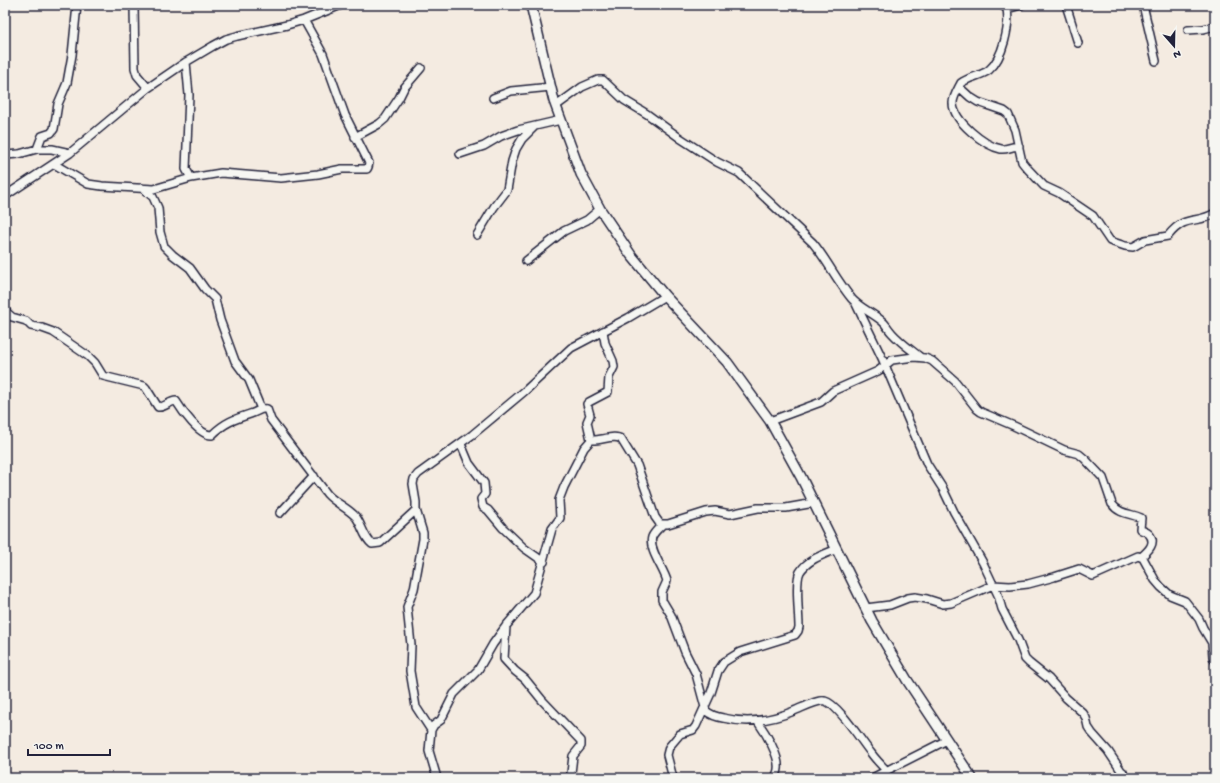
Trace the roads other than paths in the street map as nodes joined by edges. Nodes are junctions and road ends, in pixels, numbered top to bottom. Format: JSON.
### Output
{"nodes":[{"id":1,"x":77,"y":5,"type":"edge"},
{"id":2,"x":134,"y":5,"type":"edge"},
{"id":3,"x":341,"y":5,"type":"edge"},
{"id":4,"x":531,"y":5,"type":"edge"},
{"id":5,"x":1021,"y":5,"type":"edge"},
{"id":6,"x":1066,"y":5,"type":"edge"},
{"id":7,"x":1143,"y":5,"type":"edge"},
{"id":8,"x":1004,"y":7,"type":"edge"},
{"id":9,"x":304,"y":20,"type":"junction"},
{"id":10,"x":1215,"y":26,"type":"edge"},
{"id":11,"x":1188,"y":30,"type":"dead end"},
{"id":12,"x":1078,"y":43,"type":"dead end"},
{"id":13,"x":1156,"y":61,"type":"dead end"},
{"id":14,"x":186,"y":62,"type":"junction"},
{"id":15,"x":421,"y":68,"type":"dead end"},
{"id":16,"x":551,"y":87,"type":"junction"},
{"id":17,"x":959,"y":87,"type":"junction"},
{"id":18,"x":148,"y":88,"type":"junction"},
{"id":19,"x":493,"y":98,"type":"dead end"},
{"id":20,"x":556,"y":106,"type":"junction"},
{"id":21,"x":561,"y":120,"type":"junction"},
{"id":22,"x":534,"y":126,"type":"junction"},
{"id":23,"x":355,"y":137,"type":"junction"},
{"id":24,"x":1019,"y":146,"type":"junction"},
{"id":25,"x":37,"y":149,"type":"junction"},
{"id":26,"x":70,"y":153,"type":"junction"},
{"id":27,"x":460,"y":154,"type":"dead end"},
{"id":28,"x":5,"y":155,"type":"edge"},
{"id":29,"x":54,"y":164,"type":"junction"},
{"id":30,"x":191,"y":178,"type":"junction"},
{"id":31,"x":142,"y":188,"type":"junction"},
{"id":32,"x":5,"y":196,"type":"edge"},
{"id":33,"x":600,"y":209,"type":"junction"},
{"id":34,"x":1215,"y":213,"type":"edge"},
{"id":35,"x":477,"y":235,"type":"dead end"},
{"id":36,"x":526,"y":261,"type":"dead end"},
{"id":37,"x":665,"y":296,"type":"junction"},
{"id":38,"x":856,"y":304,"type":"junction"},
{"id":39,"x":5,"y":311,"type":"edge"},
{"id":40,"x":603,"y":331,"type":"junction"},
{"id":41,"x":920,"y":357,"type":"junction"},
{"id":42,"x":886,"y":366,"type":"junction"},
{"id":43,"x":261,"y":409,"type":"junction"},
{"id":44,"x":770,"y":421,"type":"junction"},
{"id":45,"x":591,"y":440,"type":"junction"},
{"id":46,"x":461,"y":444,"type":"junction"},
{"id":47,"x":314,"y":476,"type":"junction"},
{"id":48,"x":814,"y":503,"type":"junction"},
{"id":49,"x":416,"y":510,"type":"junction"},
{"id":50,"x":280,"y":513,"type":"dead end"},
{"id":51,"x":662,"y":525,"type":"junction"},
{"id":52,"x":837,"y":549,"type":"junction"},
{"id":53,"x":1141,"y":556,"type":"junction"},
{"id":54,"x":544,"y":562,"type":"junction"},
{"id":55,"x":993,"y":585,"type":"junction"},
{"id":56,"x":866,"y":608,"type":"junction"},
{"id":57,"x":506,"y":626,"type":"junction"},
{"id":58,"x":1215,"y":661,"type":"edge"},
{"id":59,"x":705,"y":707,"type":"junction"},
{"id":60,"x":758,"y":722,"type":"junction"},
{"id":61,"x":431,"y":730,"type":"junction"},
{"id":62,"x":947,"y":740,"type":"junction"},
{"id":63,"x":887,"y":771,"type":"junction"},
{"id":64,"x":1124,"y":775,"type":"edge"},
{"id":65,"x":437,"y":778,"type":"edge"},
{"id":66,"x":574,"y":778,"type":"edge"},
{"id":67,"x":673,"y":778,"type":"edge"},
{"id":68,"x":775,"y":778,"type":"edge"},
{"id":69,"x":872,"y":778,"type":"edge"},
{"id":70,"x":972,"y":778,"type":"edge"},
{"id":71,"x":1115,"y":778,"type":"edge"}],
"edges":[{"from":1,"to":25,"type":"street"},
{"from":2,"to":18,"type":"street"},
{"from":3,"to":9,"type":"street"},
{"from":4,"to":16,"type":"main road"},
{"from":5,"to":8,"type":"street"},
{"from":6,"to":12,"type":"street"},
{"from":7,"to":13,"type":"street"},
{"from":8,"to":17,"type":"street"},
{"from":9,"to":14,"type":"street"},
{"from":9,"to":23,"type":"street"},
{"from":10,"to":11,"type":"street"},
{"from":14,"to":18,"type":"street"},
{"from":14,"to":30,"type":"street"},
{"from":15,"to":23,"type":"street"},
{"from":16,"to":19,"type":"street"},
{"from":16,"to":20,"type":"main road"},
{"from":17,"to":24,"type":"street"},
{"from":17,"to":24,"type":"street"},
{"from":18,"to":26,"type":"street"},
{"from":20,"to":21,"type":"main road"},
{"from":20,"to":38,"type":"street"},
{"from":21,"to":22,"type":"street"},
{"from":21,"to":33,"type":"main road"},
{"from":22,"to":27,"type":"street"},
{"from":22,"to":35,"type":"street"},
{"from":23,"to":30,"type":"street"},
{"from":24,"to":34,"type":"street"},
{"from":25,"to":26,"type":"street"},
{"from":25,"to":28,"type":"street"},
{"from":26,"to":29,"type":"street"},
{"from":29,"to":31,"type":"street"},
{"from":29,"to":32,"type":"street"},
{"from":30,"to":31,"type":"street"},
{"from":31,"to":43,"type":"street"},
{"from":33,"to":36,"type":"street"},
{"from":33,"to":37,"type":"main road"},
{"from":37,"to":40,"type":"street"},
{"from":37,"to":44,"type":"main road"},
{"from":38,"to":41,"type":"street"},
{"from":38,"to":42,"type":"street"},
{"from":39,"to":43,"type":"street"},
{"from":40,"to":45,"type":"street"},
{"from":40,"to":46,"type":"street"},
{"from":41,"to":42,"type":"street"},
{"from":41,"to":53,"type":"street"},
{"from":42,"to":44,"type":"street"},
{"from":42,"to":55,"type":"street"},
{"from":43,"to":47,"type":"street"},
{"from":44,"to":48,"type":"main road"},
{"from":45,"to":51,"type":"street"},
{"from":45,"to":54,"type":"street"},
{"from":46,"to":49,"type":"street"},
{"from":46,"to":54,"type":"street"},
{"from":47,"to":49,"type":"street"},
{"from":47,"to":50,"type":"street"},
{"from":48,"to":51,"type":"street"},
{"from":48,"to":52,"type":"main road"},
{"from":49,"to":61,"type":"street"},
{"from":51,"to":59,"type":"street"},
{"from":52,"to":56,"type":"main road"},
{"from":52,"to":59,"type":"street"},
{"from":53,"to":55,"type":"street"},
{"from":53,"to":58,"type":"street"},
{"from":54,"to":57,"type":"street"},
{"from":55,"to":56,"type":"street"},
{"from":55,"to":64,"type":"street"},
{"from":56,"to":62,"type":"main road"},
{"from":57,"to":61,"type":"street"},
{"from":57,"to":66,"type":"street"},
{"from":59,"to":60,"type":"street"},
{"from":59,"to":67,"type":"street"},
{"from":60,"to":63,"type":"street"},
{"from":60,"to":68,"type":"street"},
{"from":61,"to":65,"type":"street"},
{"from":62,"to":63,"type":"street"},
{"from":62,"to":70,"type":"main road"},
{"from":63,"to":69,"type":"street"},
{"from":64,"to":71,"type":"street"}]}
